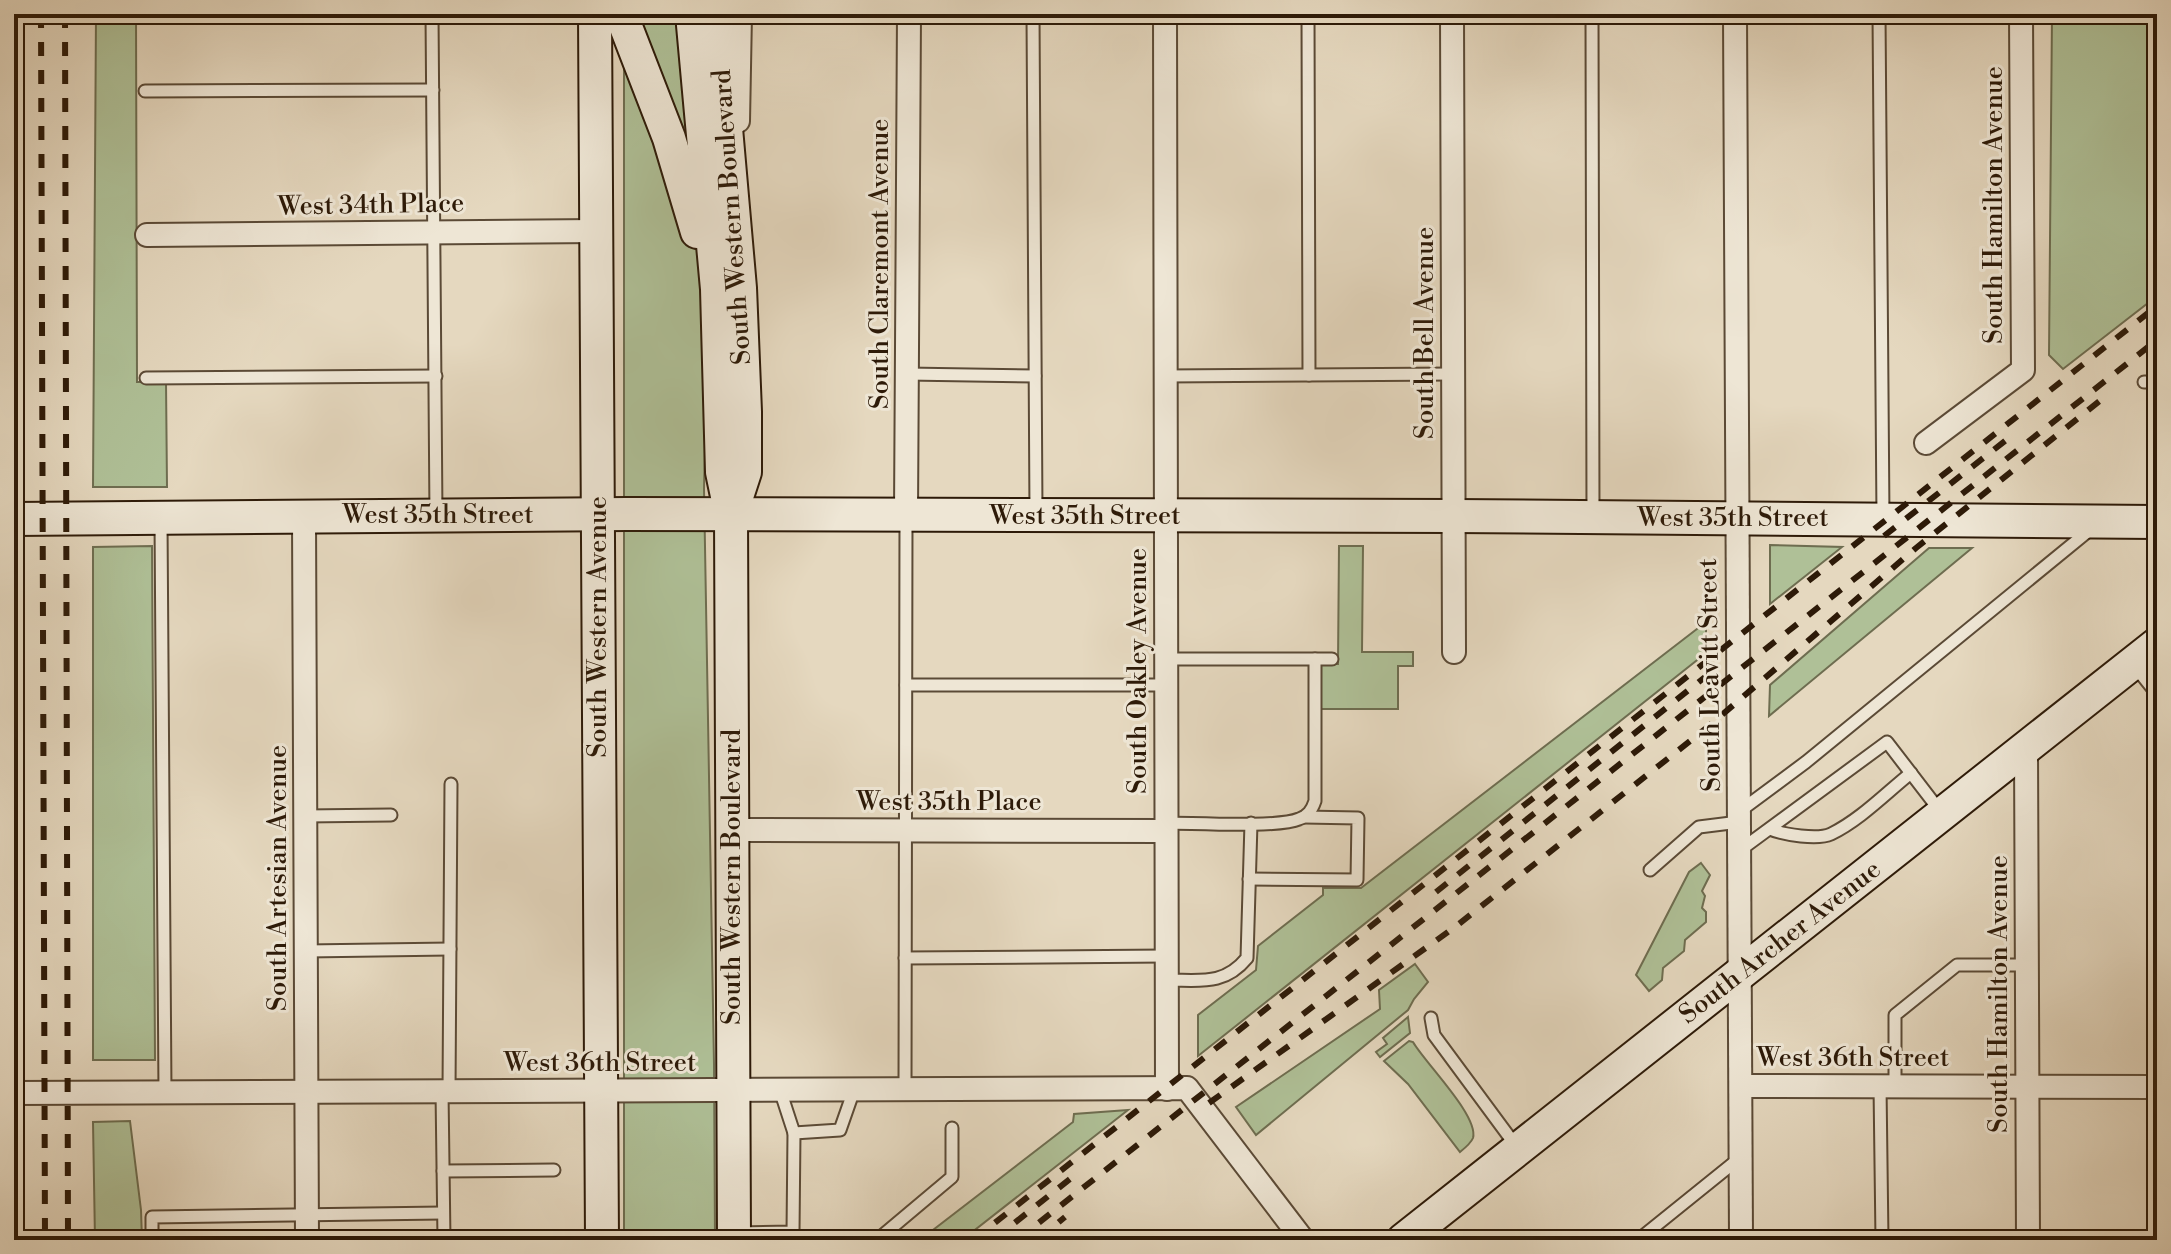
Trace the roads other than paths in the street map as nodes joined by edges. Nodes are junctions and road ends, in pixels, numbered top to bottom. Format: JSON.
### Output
{"nodes":[{"id":1,"x":432,"y":14,"type":"edge"},
{"id":2,"x":595,"y":14,"type":"edge"},
{"id":3,"x":621,"y":14,"type":"edge"},
{"id":4,"x":692,"y":14,"type":"edge"},
{"id":5,"x":716,"y":14,"type":"edge"},
{"id":6,"x":740,"y":14,"type":"edge"},
{"id":7,"x":909,"y":14,"type":"edge"},
{"id":8,"x":1033,"y":14,"type":"edge"},
{"id":9,"x":1165,"y":14,"type":"edge"},
{"id":10,"x":1308,"y":14,"type":"edge"},
{"id":11,"x":1452,"y":14,"type":"edge"},
{"id":12,"x":1592,"y":14,"type":"edge"},
{"id":13,"x":1735,"y":14,"type":"edge"},
{"id":14,"x":1879,"y":14,"type":"edge"},
{"id":15,"x":2021,"y":14,"type":"edge"},
{"id":16,"x":433,"y":90,"type":"junction"},
{"id":17,"x":145,"y":91,"type":"dead end"},
{"id":18,"x":735,"y":230,"type":"junction"},
{"id":19,"x":596,"y":231,"type":"junction"},
{"id":20,"x":435,"y":232,"type":"junction"},
{"id":21,"x":147,"y":235,"type":"dead end"},
{"id":22,"x":720,"y":365,"type":"junction"},
{"id":23,"x":907,"y":374,"type":"junction"},
{"id":24,"x":1453,"y":374,"type":"junction"},
{"id":25,"x":1309,"y":375,"type":"junction"},
{"id":26,"x":436,"y":376,"type":"junction"},
{"id":27,"x":1035,"y":376,"type":"junction"},
{"id":28,"x":1165,"y":376,"type":"junction"},
{"id":29,"x":146,"y":378,"type":"dead end"},
{"id":30,"x":1926,"y":443,"type":"dead end"},
{"id":31,"x":436,"y":515,"type":"junction"},
{"id":32,"x":598,"y":515,"type":"junction"},
{"id":33,"x":731,"y":515,"type":"junction"},
{"id":34,"x":906,"y":515,"type":"junction"},
{"id":35,"x":1036,"y":516,"type":"junction"},
{"id":36,"x":1166,"y":516,"type":"junction"},
{"id":37,"x":1454,"y":516,"type":"junction"},
{"id":38,"x":304,"y":517,"type":"junction"},
{"id":39,"x":1593,"y":517,"type":"junction"},
{"id":40,"x":1736,"y":517,"type":"junction"},
{"id":41,"x":161,"y":518,"type":"junction"},
{"id":42,"x":14,"y":519,"type":"edge"},
{"id":43,"x":1883,"y":519,"type":"junction"},
{"id":44,"x":2100,"y":521,"type":"junction"},
{"id":45,"x":2157,"y":522,"type":"edge"},
{"id":46,"x":1454,"y":652,"type":"dead end"},
{"id":47,"x":2145,"y":654,"type":"edge"},
{"id":48,"x":1166,"y":659,"type":"junction"},
{"id":49,"x":1315,"y":659,"type":"junction"},
{"id":50,"x":1332,"y":659,"type":"dead end"},
{"id":51,"x":906,"y":685,"type":"junction"},
{"id":52,"x":1166,"y":685,"type":"junction"},
{"id":53,"x":2157,"y":694,"type":"edge"},
{"id":54,"x":2026,"y":748,"type":"junction"},
{"id":55,"x":1911,"y":773,"type":"junction"},
{"id":56,"x":451,"y":784,"type":"dead end"},
{"id":57,"x":1942,"y":814,"type":"junction"},
{"id":58,"x":391,"y":815,"type":"dead end"},
{"id":59,"x":305,"y":816,"type":"junction"},
{"id":60,"x":1304,"y":817,"type":"junction"},
{"id":61,"x":1739,"y":817,"type":"junction"},
{"id":62,"x":1251,"y":823,"type":"junction"},
{"id":63,"x":1166,"y":827,"type":"junction"},
{"id":64,"x":1770,"y":829,"type":"junction"},
{"id":65,"x":732,"y":830,"type":"junction"},
{"id":66,"x":905,"y":830,"type":"junction"},
{"id":67,"x":1739,"y":851,"type":"junction"},
{"id":68,"x":1650,"y":870,"type":"dead end"},
{"id":69,"x":1249,"y":879,"type":"junction"},
{"id":70,"x":450,"y":949,"type":"junction"},
{"id":71,"x":306,"y":951,"type":"junction"},
{"id":72,"x":1166,"y":956,"type":"junction"},
{"id":73,"x":905,"y":958,"type":"junction"},
{"id":74,"x":2027,"y":965,"type":"junction"},
{"id":75,"x":1741,"y":973,"type":"junction"},
{"id":76,"x":1167,"y":980,"type":"junction"},
{"id":77,"x":1431,"y":1018,"type":"dead end"},
{"id":78,"x":1741,"y":1086,"type":"junction"},
{"id":79,"x":1888,"y":1086,"type":"junction"},
{"id":80,"x":2027,"y":1087,"type":"junction"},
{"id":81,"x":2157,"y":1087,"type":"edge"},
{"id":82,"x":1177,"y":1089,"type":"junction"},
{"id":83,"x":733,"y":1090,"type":"junction"},
{"id":84,"x":780,"y":1090,"type":"junction"},
{"id":85,"x":854,"y":1090,"type":"junction"},
{"id":86,"x":905,"y":1090,"type":"junction"},
{"id":87,"x":601,"y":1091,"type":"junction"},
{"id":88,"x":306,"y":1092,"type":"junction"},
{"id":89,"x":445,"y":1092,"type":"junction"},
{"id":90,"x":14,"y":1093,"type":"edge"},
{"id":91,"x":165,"y":1093,"type":"junction"},
{"id":92,"x":952,"y":1128,"type":"dead end"},
{"id":93,"x":794,"y":1133,"type":"junction"},
{"id":94,"x":1518,"y":1148,"type":"junction"},
{"id":95,"x":1741,"y":1156,"type":"junction"},
{"id":96,"x":554,"y":1170,"type":"dead end"},
{"id":97,"x":443,"y":1171,"type":"junction"},
{"id":98,"x":443,"y":1213,"type":"junction"},
{"id":99,"x":307,"y":1215,"type":"junction"},
{"id":100,"x":734,"y":1236,"type":"edge"},
{"id":101,"x":793,"y":1236,"type":"edge"},
{"id":102,"x":152,"y":1240,"type":"edge"},
{"id":103,"x":307,"y":1240,"type":"edge"},
{"id":104,"x":444,"y":1240,"type":"edge"},
{"id":105,"x":602,"y":1240,"type":"edge"},
{"id":106,"x":877,"y":1240,"type":"edge"},
{"id":107,"x":1303,"y":1240,"type":"edge"},
{"id":108,"x":1403,"y":1240,"type":"edge"},
{"id":109,"x":1638,"y":1240,"type":"edge"},
{"id":110,"x":1741,"y":1240,"type":"edge"},
{"id":111,"x":1882,"y":1240,"type":"edge"},
{"id":112,"x":2028,"y":1240,"type":"edge"}],
"edges":[{"from":1,"to":16,"type":"lane"},
{"from":2,"to":19,"type":"main road","name":"South Western Avenue"},
{"from":3,"to":22,"type":"main road"},
{"from":4,"to":22,"type":"main road","name":"South Western Boulevard"},
{"from":5,"to":18,"type":"main road","name":"South Western Boulevard"},
{"from":6,"to":18,"type":"street"},
{"from":7,"to":23,"type":"street","name":"South Claremont Avenue"},
{"from":8,"to":27,"type":"lane"},
{"from":9,"to":28,"type":"street","name":"South Oakley Avenue"},
{"from":10,"to":25,"type":"lane"},
{"from":11,"to":24,"type":"street","name":"South Bell Avenue"},
{"from":12,"to":39,"type":"lane"},
{"from":13,"to":40,"type":"street","name":"South Leavitt Street"},
{"from":14,"to":43,"type":"lane"},
{"from":15,"to":30,"type":"street","name":"South Hamilton Avenue"},
{"from":16,"to":17,"type":"lane"},
{"from":16,"to":20,"type":"lane"},
{"from":18,"to":33,"type":"main road","name":"South Western Boulevard"},
{"from":19,"to":20,"type":"street","name":"West 34th Place"},
{"from":19,"to":32,"type":"main road","name":"South Western Avenue"},
{"from":20,"to":21,"type":"street","name":"West 34th Place"},
{"from":20,"to":26,"type":"lane"},
{"from":22,"to":33,"type":"main road","name":"South Western Boulevard"},
{"from":23,"to":27,"type":"lane"},
{"from":23,"to":34,"type":"street","name":"South Claremont Avenue"},
{"from":24,"to":25,"type":"lane"},
{"from":24,"to":37,"type":"street","name":"South Bell Avenue"},
{"from":25,"to":28,"type":"lane"},
{"from":26,"to":29,"type":"lane"},
{"from":26,"to":31,"type":"lane"},
{"from":27,"to":35,"type":"lane"},
{"from":28,"to":36,"type":"street","name":"South Oakley Avenue"},
{"from":31,"to":32,"type":"main road","name":"West 35th Street"},
{"from":31,"to":38,"type":"main road","name":"West 35th Street"},
{"from":32,"to":33,"type":"main road","name":"West 35th Street"},
{"from":32,"to":87,"type":"main road","name":"South Western Avenue"},
{"from":33,"to":34,"type":"main road","name":"West 35th Street"},
{"from":33,"to":65,"type":"main road","name":"South Western Boulevard"},
{"from":34,"to":35,"type":"main road","name":"West 35th Street"},
{"from":34,"to":51,"type":"lane"},
{"from":35,"to":36,"type":"main road","name":"West 35th Street"},
{"from":36,"to":37,"type":"main road","name":"West 35th Street"},
{"from":36,"to":48,"type":"street","name":"South Oakley Avenue"},
{"from":37,"to":39,"type":"main road","name":"West 35th Street"},
{"from":37,"to":46,"type":"street","name":"South Bell Avenue"},
{"from":38,"to":41,"type":"main road","name":"West 35th Street"},
{"from":38,"to":59,"type":"street","name":"South Artesian Avenue"},
{"from":39,"to":40,"type":"main road","name":"West 35th Street"},
{"from":40,"to":43,"type":"main road","name":"West 35th Street"},
{"from":40,"to":61,"type":"street","name":"South Leavitt Street"},
{"from":41,"to":42,"type":"main road","name":"West 35th Street"},
{"from":41,"to":91,"type":"lane"},
{"from":43,"to":44,"type":"main road","name":"West 35th Street"},
{"from":44,"to":45,"type":"main road","name":"West 35th Street"},
{"from":44,"to":61,"type":"lane"},
{"from":47,"to":53,"type":"lane"},
{"from":47,"to":54,"type":"main road","name":"South Archer Avenue"},
{"from":48,"to":49,"type":"lane"},
{"from":48,"to":52,"type":"street","name":"South Oakley Avenue"},
{"from":49,"to":50,"type":"lane"},
{"from":49,"to":60,"type":"lane"},
{"from":51,"to":52,"type":"lane"},
{"from":51,"to":66,"type":"lane"},
{"from":52,"to":63,"type":"street","name":"South Oakley Avenue"},
{"from":54,"to":57,"type":"main road","name":"South Archer Avenue"},
{"from":54,"to":74,"type":"street","name":"South Hamilton Avenue"},
{"from":55,"to":57,"type":"lane"},
{"from":55,"to":64,"type":"lane"},
{"from":55,"to":64,"type":"lane"},
{"from":56,"to":70,"type":"lane"},
{"from":57,"to":75,"type":"main road","name":"South Archer Avenue"},
{"from":58,"to":59,"type":"lane"},
{"from":59,"to":71,"type":"street","name":"South Artesian Avenue"},
{"from":60,"to":62,"type":"lane"},
{"from":60,"to":69,"type":"lane"},
{"from":61,"to":67,"type":"street","name":"South Leavitt Street"},
{"from":61,"to":68,"type":"lane"},
{"from":62,"to":63,"type":"lane"},
{"from":62,"to":69,"type":"lane"},
{"from":63,"to":66,"type":"street","name":"West 35th Place"},
{"from":63,"to":72,"type":"street","name":"South Oakley Avenue"},
{"from":64,"to":67,"type":"lane"},
{"from":65,"to":66,"type":"street","name":"West 35th Place"},
{"from":65,"to":83,"type":"main road","name":"South Western Boulevard"},
{"from":66,"to":73,"type":"lane"},
{"from":67,"to":75,"type":"street","name":"South Leavitt Street"},
{"from":69,"to":76,"type":"lane"},
{"from":70,"to":71,"type":"lane"},
{"from":70,"to":89,"type":"lane"},
{"from":71,"to":88,"type":"street","name":"South Artesian Avenue"},
{"from":72,"to":73,"type":"lane"},
{"from":72,"to":76,"type":"street","name":"South Oakley Avenue"},
{"from":73,"to":86,"type":"lane"},
{"from":74,"to":79,"type":"lane"},
{"from":74,"to":80,"type":"street","name":"South Hamilton Avenue"},
{"from":75,"to":78,"type":"street","name":"South Leavitt Street"},
{"from":75,"to":94,"type":"main road","name":"South Archer Avenue"},
{"from":76,"to":82,"type":"street","name":"South Oakley Avenue"},
{"from":77,"to":94,"type":"lane"},
{"from":78,"to":79,"type":"street","name":"West 36th Street"},
{"from":78,"to":95,"type":"street","name":"South Leavitt Street"},
{"from":79,"to":80,"type":"street","name":"West 36th Street"},
{"from":79,"to":111,"type":"lane"},
{"from":80,"to":81,"type":"street","name":"West 36th Street"},
{"from":80,"to":112,"type":"street","name":"South Hamilton Avenue"},
{"from":82,"to":86,"type":"street","name":"West 36th Street"},
{"from":82,"to":107,"type":"street"},
{"from":83,"to":84,"type":"street","name":"West 36th Street"},
{"from":83,"to":87,"type":"street","name":"West 36th Street"},
{"from":83,"to":100,"type":"main road","name":"South Western Boulevard"},
{"from":84,"to":85,"type":"street","name":"West 36th Street"},
{"from":84,"to":93,"type":"lane"},
{"from":85,"to":86,"type":"street","name":"West 36th Street"},
{"from":85,"to":93,"type":"lane"},
{"from":87,"to":89,"type":"street","name":"West 36th Street"},
{"from":87,"to":105,"type":"main road","name":"South Western Avenue"},
{"from":88,"to":89,"type":"street","name":"West 36th Street"},
{"from":88,"to":91,"type":"street","name":"West 36th Street"},
{"from":88,"to":99,"type":"street","name":"South Artesian Avenue"},
{"from":89,"to":97,"type":"lane"},
{"from":90,"to":91,"type":"street","name":"West 36th Street"},
{"from":92,"to":106,"type":"lane"},
{"from":93,"to":101,"type":"lane"},
{"from":94,"to":108,"type":"main road","name":"South Archer Avenue"},
{"from":95,"to":109,"type":"lane"},
{"from":95,"to":110,"type":"street","name":"South Leavitt Street"},
{"from":96,"to":97,"type":"lane"},
{"from":97,"to":98,"type":"lane"},
{"from":98,"to":99,"type":"lane"},
{"from":98,"to":104,"type":"lane"},
{"from":99,"to":102,"type":"lane"},
{"from":99,"to":103,"type":"street","name":"South Artesian Avenue"},
{"from":100,"to":101,"type":"lane"}]}
